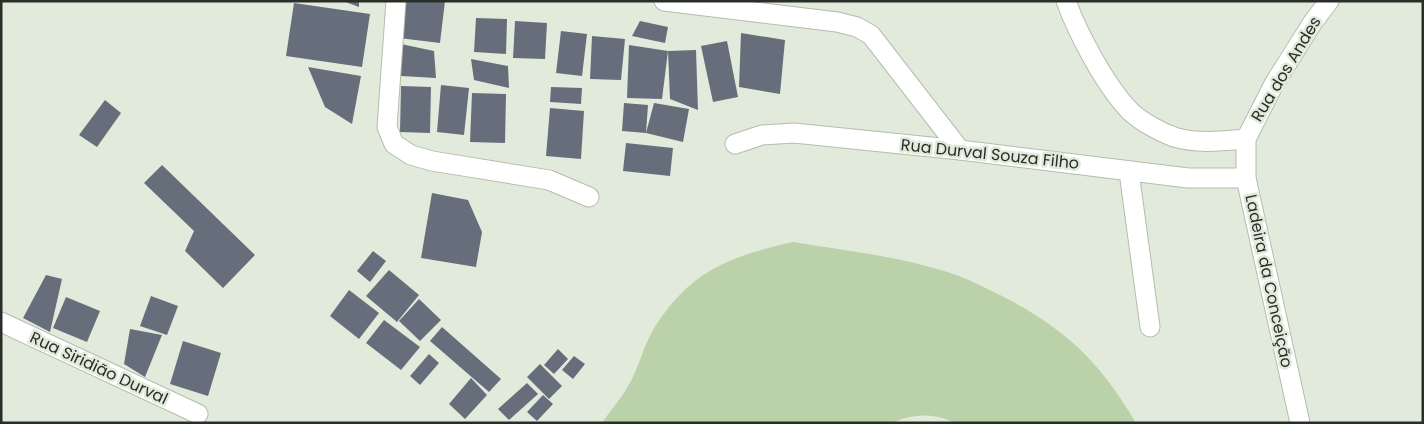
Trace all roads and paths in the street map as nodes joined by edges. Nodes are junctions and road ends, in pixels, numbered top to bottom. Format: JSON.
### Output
{"nodes":[{"id":1,"x":396,"y":1,"type":"edge"},
{"id":2,"x":664,"y":1,"type":"edge"},
{"id":3,"x":1066,"y":1,"type":"edge"},
{"id":4,"x":1329,"y":1,"type":"edge"},
{"id":5,"x":1246,"y":139,"type":"junction"},
{"id":6,"x":734,"y":144,"type":"dead end"},
{"id":7,"x":960,"y":150,"type":"junction"},
{"id":8,"x":1129,"y":172,"type":"junction"},
{"id":9,"x":1246,"y":178,"type":"junction"},
{"id":10,"x":589,"y":197,"type":"dead end"},
{"id":11,"x":1,"y":322,"type":"edge"},
{"id":12,"x":1150,"y":327,"type":"dead end"},
{"id":13,"x":198,"y":414,"type":"dead end"},
{"id":14,"x":1300,"y":423,"type":"edge"}],
"edges":[{"from":1,"to":10,"type":"street"},
{"from":2,"to":7,"type":"street"},
{"from":3,"to":5,"type":"street"},
{"from":4,"to":5,"type":"street","name":"Rua dos Andes"},
{"from":5,"to":9,"type":"street","name":"Ladeira da Conceição"},
{"from":6,"to":7,"type":"street","name":"Rua Durval Souza Filho"},
{"from":7,"to":8,"type":"street","name":"Rua Durval Souza Filho"},
{"from":8,"to":9,"type":"street","name":"Rua Durval Souza Filho"},
{"from":8,"to":12,"type":"street"},
{"from":9,"to":14,"type":"street","name":"Ladeira da Conceição"},
{"from":11,"to":13,"type":"street","name":"Rua Siridião Durval"}]}
